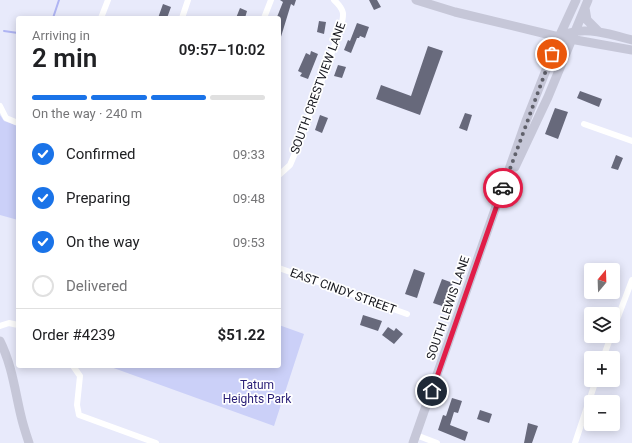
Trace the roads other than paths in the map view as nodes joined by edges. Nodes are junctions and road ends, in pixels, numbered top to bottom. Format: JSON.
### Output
{"nodes":[{"id":1,"x":108,"y":0,"type":"edge"},
{"id":2,"x":188,"y":0,"type":"edge"},
{"id":3,"x":271,"y":0,"type":"edge"},
{"id":4,"x":334,"y":0,"type":"edge"},
{"id":5,"x":416,"y":0,"type":"edge"},
{"id":6,"x":576,"y":0,"type":"edge"},
{"id":7,"x":586,"y":4,"type":"edge"},
{"id":8,"x":102,"y":16,"type":"edge"},
{"id":9,"x":183,"y":16,"type":"edge"},
{"id":10,"x":265,"y":16,"type":"edge"},
{"id":11,"x":599,"y":32,"type":"junction"},
{"id":12,"x":573,"y":36,"type":"junction"},
{"id":13,"x":559,"y":37,"type":"junction"},
{"id":14,"x":632,"y":40,"type":"edge"},
{"id":15,"x":632,"y":50,"type":"edge"},
{"id":16,"x":0,"y":106,"type":"edge"},
{"id":17,"x":16,"y":122,"type":"edge"},
{"id":18,"x":584,"y":124,"type":"dead end"},
{"id":19,"x":632,"y":141,"type":"edge"},
{"id":20,"x":281,"y":173,"type":"edge"},
{"id":21,"x":497,"y":203,"type":"junction"},
{"id":22,"x":281,"y":269,"type":"edge"},
{"id":23,"x":632,"y":280,"type":"edge"},
{"id":24,"x":620,"y":312,"type":"edge"},
{"id":25,"x":407,"y":314,"type":"dead end"},
{"id":26,"x":16,"y":325,"type":"edge"},
{"id":27,"x":0,"y":326,"type":"edge"},
{"id":28,"x":0,"y":342,"type":"edge"},
{"id":29,"x":74,"y":368,"type":"edge"},
{"id":30,"x":594,"y":387,"type":"edge"},
{"id":31,"x":415,"y":439,"type":"edge"},
{"id":32,"x":30,"y":443,"type":"edge"},
{"id":33,"x":156,"y":443,"type":"edge"},
{"id":34,"x":437,"y":443,"type":"edge"},
{"id":35,"x":574,"y":443,"type":"edge"}],
"edges":[{"from":1,"to":8,"type":"street"},
{"from":2,"to":9,"type":"street"},
{"from":3,"to":10,"type":"street"},
{"from":4,"to":20,"type":"street","name":"SOUTH CRESTVIEW LANE"},
{"from":5,"to":13,"type":"street"},
{"from":6,"to":13,"type":"street","name":"SOUTH LEWIS LANE"},
{"from":7,"to":11,"type":"street"},
{"from":7,"to":12,"type":"street","name":"SOUTH LEWIS LANE"},
{"from":11,"to":12,"type":"street"},
{"from":11,"to":14,"type":"street"},
{"from":12,"to":13,"type":"street"},
{"from":12,"to":15,"type":"street"},
{"from":12,"to":21,"type":"street","name":"SOUTH LEWIS LANE"},
{"from":13,"to":21,"type":"street","name":"SOUTH LEWIS LANE"},
{"from":16,"to":17,"type":"street"},
{"from":18,"to":19,"type":"street"},
{"from":21,"to":31,"type":"street","name":"SOUTH LEWIS LANE"},
{"from":22,"to":25,"type":"street","name":"EAST CINDY STREET"},
{"from":23,"to":24,"type":"street"},
{"from":26,"to":27,"type":"street"},
{"from":28,"to":32,"type":"street"},
{"from":29,"to":33,"type":"street"},
{"from":30,"to":35,"type":"street"},
{"from":31,"to":34,"type":"street"}]}
